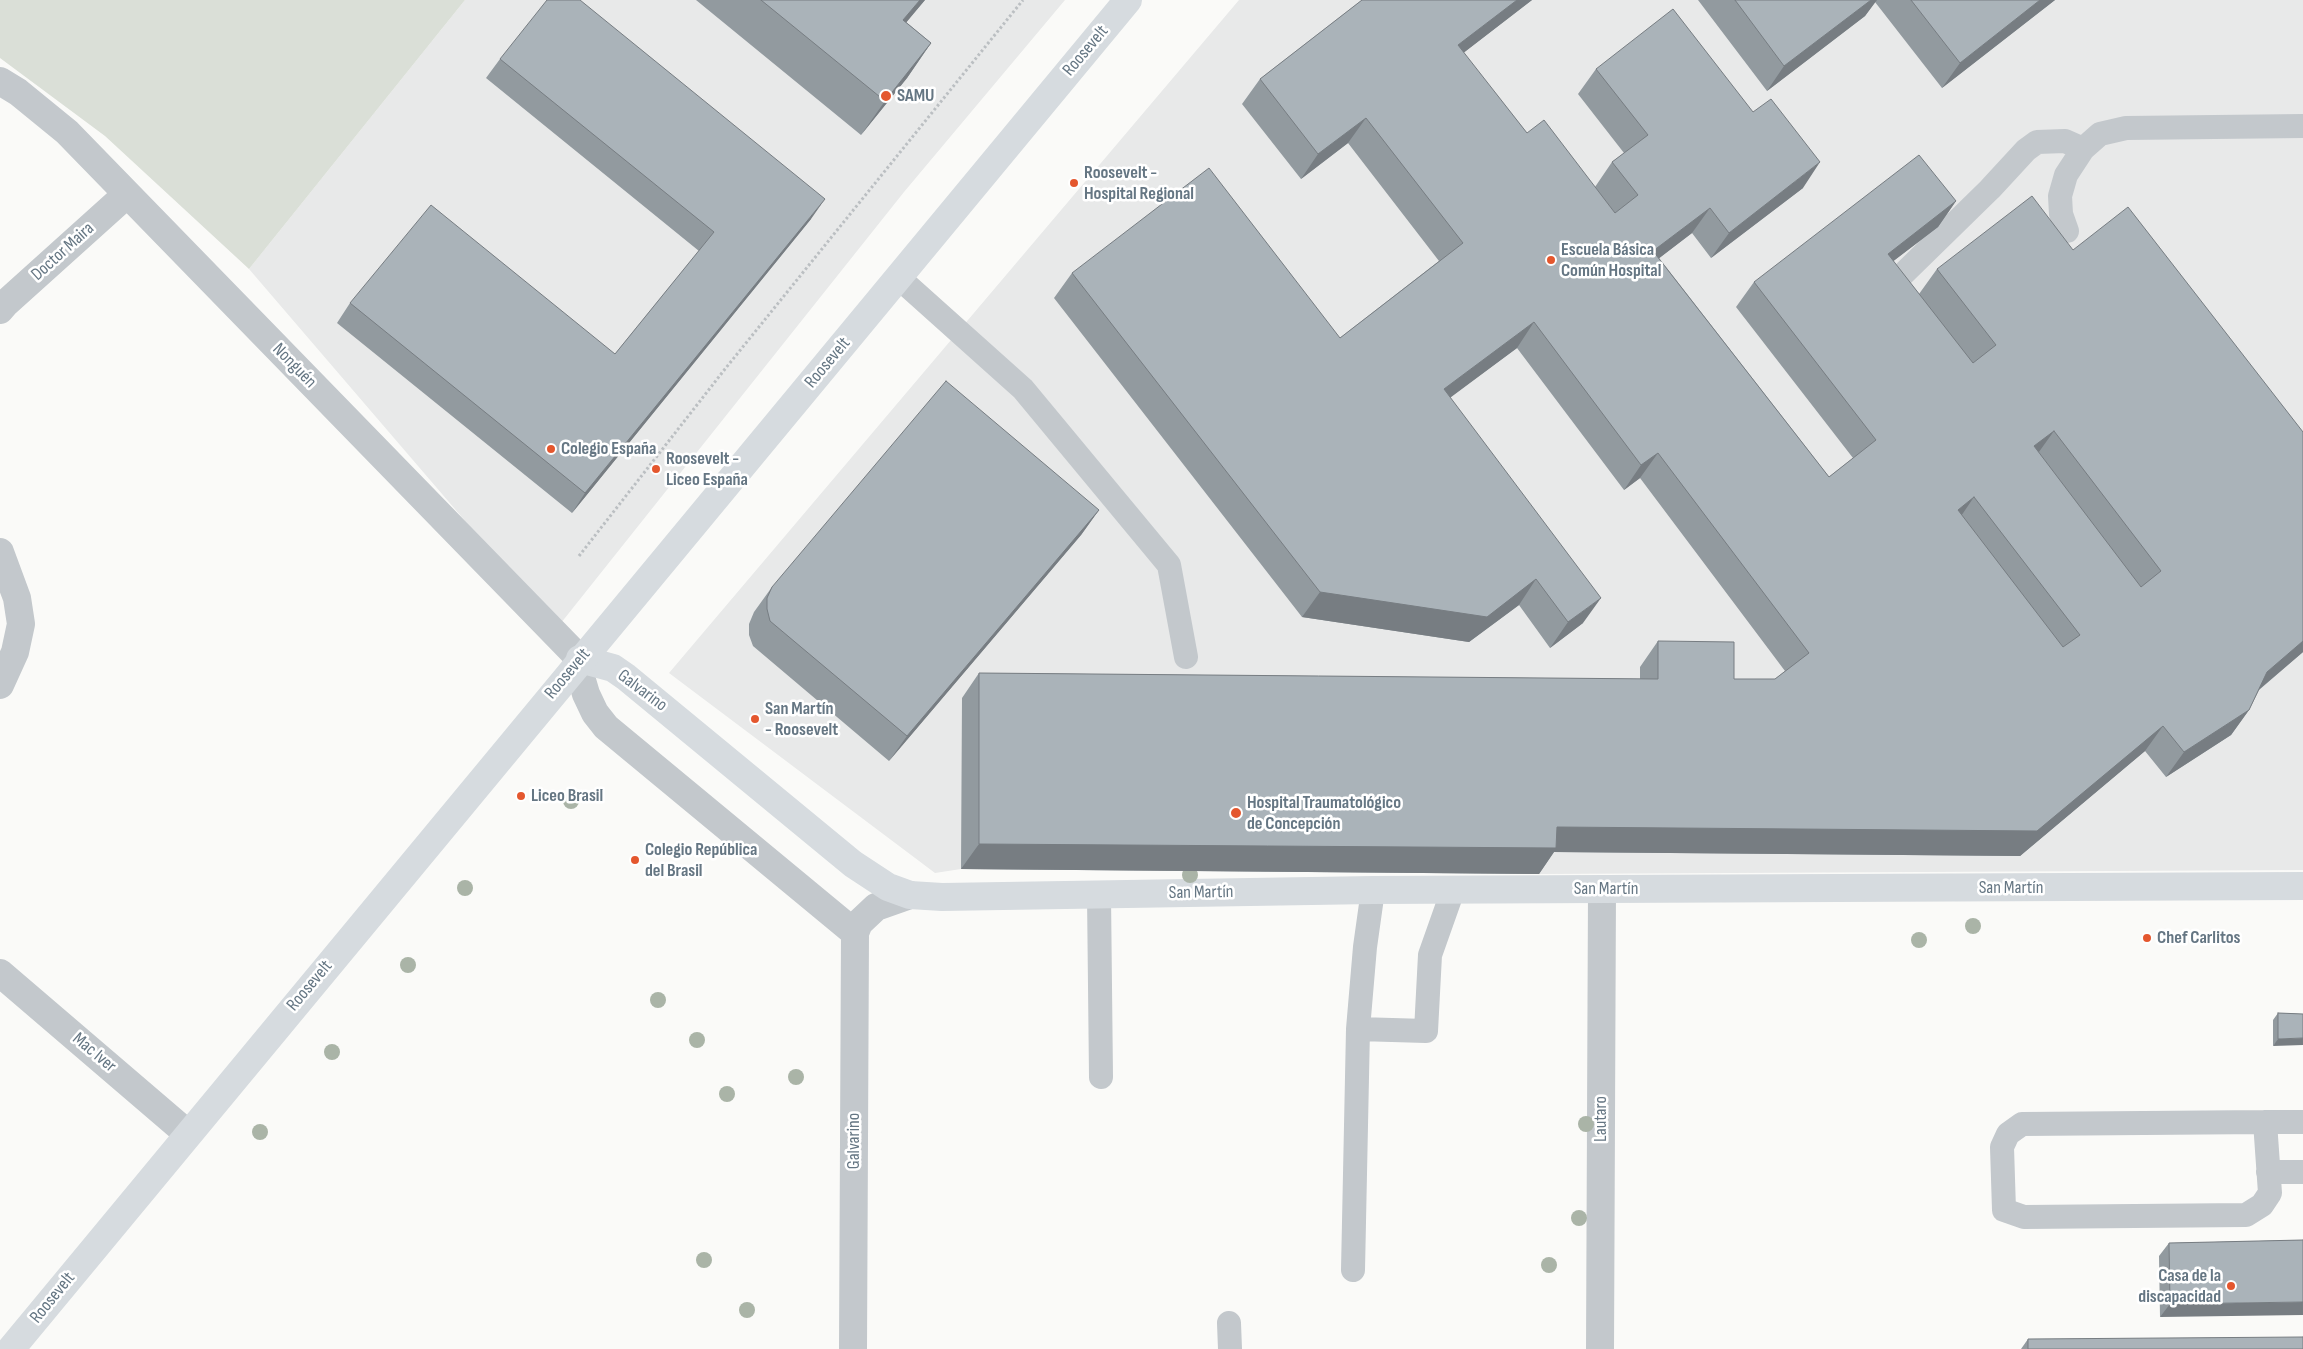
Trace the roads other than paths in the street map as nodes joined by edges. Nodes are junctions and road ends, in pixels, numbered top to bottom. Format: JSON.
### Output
{"nodes":[{"id":1,"x":1128,"y":0,"type":"edge"},
{"id":2,"x":0,"y":81,"type":"edge"},
{"id":3,"x":2303,"y":126,"type":"edge"},
{"id":4,"x":2083,"y":149,"type":"junction"},
{"id":5,"x":126,"y":195,"type":"junction"},
{"id":6,"x":2067,"y":231,"type":"dead end"},
{"id":7,"x":1900,"y":277,"type":"edge"},
{"id":8,"x":899,"y":278,"type":"junction"},
{"id":9,"x":0,"y":310,"type":"edge"},
{"id":10,"x":0,"y":552,"type":"edge"},
{"id":11,"x":1186,"y":658,"type":"dead end"},
{"id":12,"x":580,"y":659,"type":"junction"},
{"id":13,"x":0,"y":685,"type":"edge"},
{"id":14,"x":2303,"y":886,"type":"edge"},
{"id":15,"x":1602,"y":889,"type":"junction"},
{"id":16,"x":1373,"y":890,"type":"junction"},
{"id":17,"x":1453,"y":890,"type":"junction"},
{"id":18,"x":910,"y":895,"type":"junction"},
{"id":19,"x":1099,"y":895,"type":"junction"},
{"id":20,"x":855,"y":933,"type":"junction"},
{"id":21,"x":0,"y":973,"type":"edge"},
{"id":22,"x":1358,"y":1029,"type":"junction"},
{"id":23,"x":1101,"y":1077,"type":"dead end"},
{"id":24,"x":2265,"y":1122,"type":"junction"},
{"id":25,"x":2303,"y":1122,"type":"edge"},
{"id":26,"x":188,"y":1134,"type":"junction"},
{"id":27,"x":2268,"y":1172,"type":"junction"},
{"id":28,"x":2303,"y":1172,"type":"edge"},
{"id":29,"x":1353,"y":1270,"type":"dead end"},
{"id":30,"x":1229,"y":1323,"type":"dead end"},
{"id":31,"x":11,"y":1349,"type":"edge"},
{"id":32,"x":853,"y":1349,"type":"edge"},
{"id":33,"x":1230,"y":1349,"type":"edge"},
{"id":34,"x":1600,"y":1349,"type":"edge"}],
"edges":[{"from":1,"to":8,"type":"main road","name":"Roosevelt"},
{"from":2,"to":5,"type":"street","name":"Nonguén"},
{"from":3,"to":4,"type":"lane"},
{"from":4,"to":6,"type":"lane"},
{"from":4,"to":7,"type":"lane"},
{"from":5,"to":9,"type":"street","name":"Doctor Maira"},
{"from":5,"to":12,"type":"street","name":"Nonguén"},
{"from":8,"to":11,"type":"lane"},
{"from":8,"to":12,"type":"main road","name":"Roosevelt"},
{"from":10,"to":13,"type":"street"},
{"from":12,"to":18,"type":"main road","name":"Galvarino"},
{"from":12,"to":20,"type":"street"},
{"from":12,"to":26,"type":"main road","name":"Roosevelt"},
{"from":14,"to":15,"type":"main road","name":"San Martín"},
{"from":15,"to":17,"type":"main road","name":"San Martín"},
{"from":15,"to":34,"type":"street","name":"Lautaro"},
{"from":16,"to":17,"type":"main road","name":"San Martín"},
{"from":16,"to":19,"type":"main road","name":"San Martín"},
{"from":16,"to":22,"type":"lane"},
{"from":17,"to":22,"type":"lane"},
{"from":18,"to":19,"type":"main road","name":"San Martín"},
{"from":18,"to":20,"type":"street"},
{"from":19,"to":23,"type":"lane"},
{"from":20,"to":32,"type":"street","name":"Galvarino"},
{"from":21,"to":26,"type":"street","name":"Mac Iver"},
{"from":22,"to":29,"type":"lane"},
{"from":24,"to":25,"type":"lane"},
{"from":24,"to":27,"type":"lane"},
{"from":24,"to":27,"type":"lane"},
{"from":26,"to":31,"type":"main road","name":"Roosevelt"},
{"from":27,"to":28,"type":"lane"},
{"from":30,"to":33,"type":"lane"}]}
